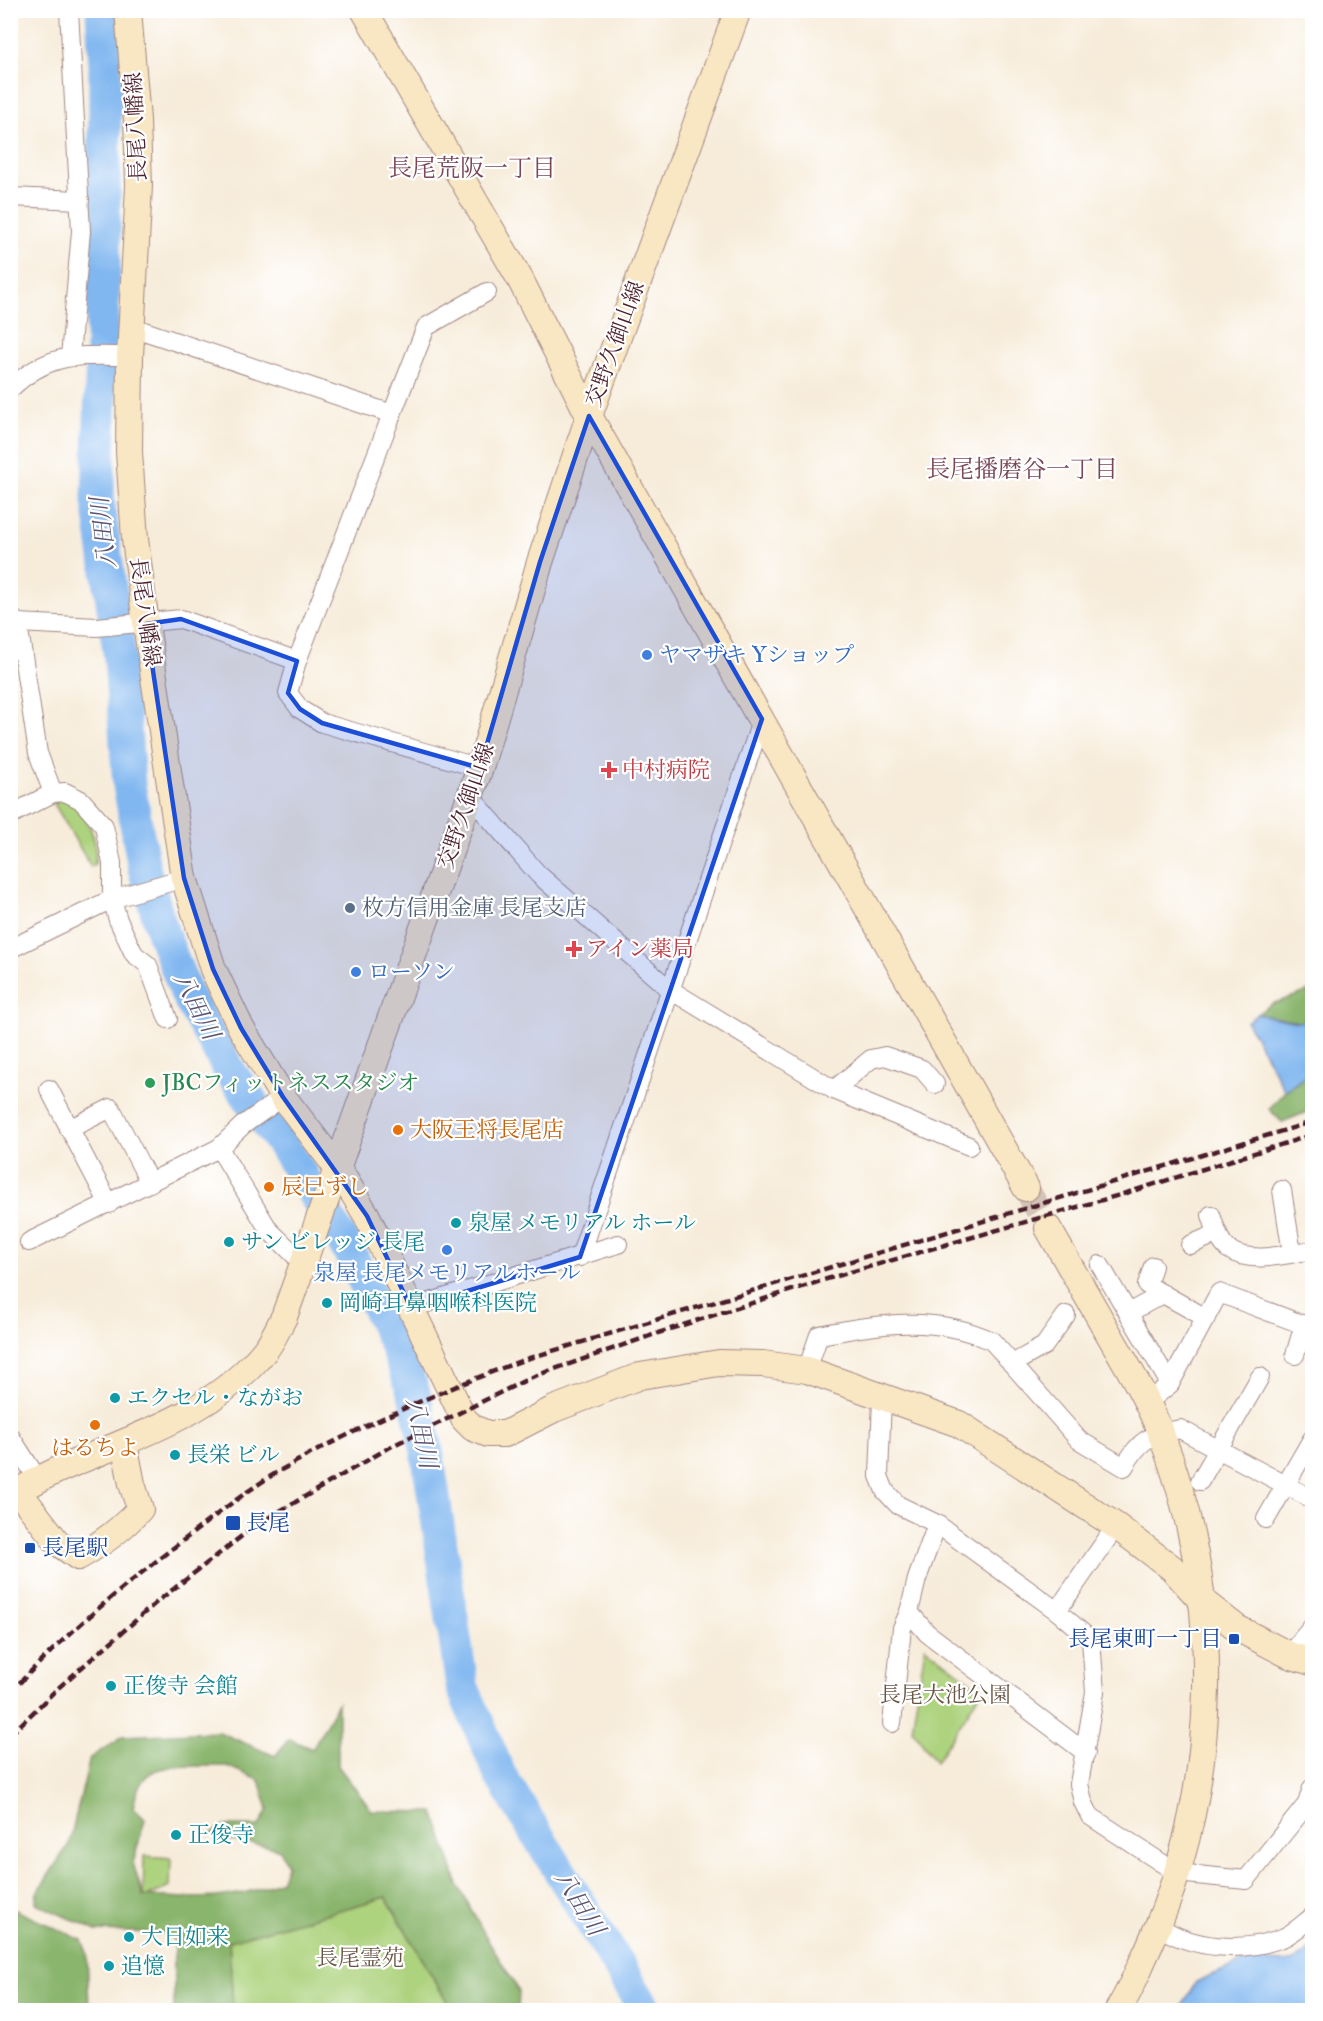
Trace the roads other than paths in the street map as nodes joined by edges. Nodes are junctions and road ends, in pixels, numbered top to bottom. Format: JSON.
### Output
{"nodes":[{"id":1,"x":69,"y":10,"type":"edge"},
{"id":2,"x":128,"y":10,"type":"edge"},
{"id":3,"x":364,"y":10,"type":"edge"},
{"id":4,"x":738,"y":10,"type":"edge"},
{"id":5,"x":10,"y":197,"type":"edge"},
{"id":6,"x":80,"y":200,"type":"junction"},
{"id":7,"x":487,"y":292,"type":"dead end"},
{"id":8,"x":132,"y":327,"type":"junction"},
{"id":9,"x":73,"y":356,"type":"junction"},
{"id":10,"x":122,"y":356,"type":"junction"},
{"id":11,"x":10,"y":389,"type":"edge"},
{"id":12,"x":392,"y":414,"type":"junction"},
{"id":13,"x":589,"y":416,"type":"junction"},
{"id":14,"x":14,"y":620,"type":"edge"},
{"id":15,"x":139,"y":624,"type":"junction"},
{"id":16,"x":297,"y":662,"type":"junction"},
{"id":17,"x":762,"y":719,"type":"junction"},
{"id":18,"x":480,"y":768,"type":"junction"},
{"id":19,"x":53,"y":793,"type":"junction"},
{"id":20,"x":470,"y":796,"type":"junction"},
{"id":21,"x":10,"y":815,"type":"edge"},
{"id":22,"x":184,"y":878,"type":"junction"},
{"id":23,"x":112,"y":899,"type":"junction"},
{"id":24,"x":10,"y":949,"type":"edge"},
{"id":25,"x":669,"y":988,"type":"junction"},
{"id":26,"x":168,"y":1019,"type":"dead end"},
{"id":27,"x":935,"y":1084,"type":"dead end"},
{"id":28,"x":49,"y":1089,"type":"dead end"},
{"id":29,"x":834,"y":1090,"type":"junction"},
{"id":30,"x":279,"y":1100,"type":"junction"},
{"id":31,"x":69,"y":1129,"type":"junction"},
{"id":32,"x":969,"y":1146,"type":"dead end"},
{"id":33,"x":219,"y":1148,"type":"junction"},
{"id":34,"x":335,"y":1181,"type":"junction"},
{"id":35,"x":150,"y":1183,"type":"junction"},
{"id":36,"x":1026,"y":1188,"type":"tunnel mouth"},
{"id":37,"x":1282,"y":1190,"type":"dead end"},
{"id":38,"x":109,"y":1204,"type":"junction"},
{"id":39,"x":1211,"y":1215,"type":"dead end"},
{"id":40,"x":1048,"y":1228,"type":"tunnel mouth"},
{"id":41,"x":1218,"y":1233,"type":"junction"},
{"id":42,"x":29,"y":1242,"type":"dead end"},
{"id":43,"x":618,"y":1244,"type":"dead end"},
{"id":44,"x":1190,"y":1245,"type":"dead end"},
{"id":45,"x":1312,"y":1250,"type":"edge"},
{"id":46,"x":1292,"y":1254,"type":"junction"},
{"id":47,"x":580,"y":1257,"type":"junction"},
{"id":48,"x":307,"y":1258,"type":"junction"},
{"id":49,"x":1100,"y":1265,"type":"dead end"},
{"id":50,"x":1153,"y":1266,"type":"dead end"},
{"id":51,"x":1163,"y":1294,"type":"junction"},
{"id":52,"x":411,"y":1308,"type":"junction"},
{"id":53,"x":1128,"y":1313,"type":"junction"},
{"id":54,"x":1066,"y":1315,"type":"dead end"},
{"id":55,"x":1206,"y":1318,"type":"junction"},
{"id":56,"x":1308,"y":1326,"type":"edge"},
{"id":57,"x":1296,"y":1355,"type":"dead end"},
{"id":58,"x":1012,"y":1364,"type":"junction"},
{"id":59,"x":807,"y":1370,"type":"junction"},
{"id":60,"x":1260,"y":1377,"type":"dead end"},
{"id":61,"x":1170,"y":1384,"type":"junction"},
{"id":62,"x":882,"y":1399,"type":"junction"},
{"id":63,"x":1147,"y":1403,"type":"junction"},
{"id":64,"x":1161,"y":1433,"type":"junction"},
{"id":65,"x":10,"y":1436,"type":"edge"},
{"id":66,"x":1312,"y":1439,"type":"edge"},
{"id":67,"x":124,"y":1443,"type":"junction"},
{"id":68,"x":1218,"y":1449,"type":"junction"},
{"id":69,"x":1200,"y":1481,"type":"dead end"},
{"id":70,"x":1286,"y":1484,"type":"junction"},
{"id":71,"x":22,"y":1489,"type":"edge"},
{"id":72,"x":1312,"y":1498,"type":"edge"},
{"id":73,"x":1266,"y":1519,"type":"dead end"},
{"id":74,"x":937,"y":1524,"type":"junction"},
{"id":75,"x":1116,"y":1526,"type":"junction"},
{"id":76,"x":1202,"y":1600,"type":"junction"},
{"id":77,"x":1057,"y":1611,"type":"junction"},
{"id":78,"x":909,"y":1612,"type":"junction"},
{"id":79,"x":1312,"y":1627,"type":"edge"},
{"id":80,"x":1300,"y":1658,"type":"edge"},
{"id":81,"x":892,"y":1723,"type":"dead end"},
{"id":82,"x":1086,"y":1753,"type":"junction"},
{"id":83,"x":1312,"y":1788,"type":"edge"},
{"id":84,"x":1177,"y":1873,"type":"junction"},
{"id":85,"x":1312,"y":1917,"type":"edge"},
{"id":86,"x":1158,"y":1926,"type":"junction"},
{"id":87,"x":1118,"y":2010,"type":"edge"}],
"edges":[{"from":1,"to":6,"type":"street"},
{"from":2,"to":8,"type":"street","name":"長尾八幡線"},
{"from":3,"to":13,"type":"street"},
{"from":4,"to":13,"type":"street","name":"交野久御山線"},
{"from":5,"to":6,"type":"street"},
{"from":6,"to":9,"type":"street"},
{"from":7,"to":12,"type":"street"},
{"from":8,"to":10,"type":"street","name":"長尾八幡線"},
{"from":8,"to":12,"type":"street"},
{"from":9,"to":10,"type":"street"},
{"from":9,"to":11,"type":"street"},
{"from":10,"to":15,"type":"street","name":"長尾八幡線"},
{"from":12,"to":16,"type":"street"},
{"from":13,"to":17,"type":"street"},
{"from":13,"to":18,"type":"street","name":"交野久御山線"},
{"from":14,"to":15,"type":"street"},
{"from":14,"to":19,"type":"street"},
{"from":15,"to":16,"type":"street"},
{"from":15,"to":22,"type":"street","name":"長尾八幡線"},
{"from":16,"to":18,"type":"street"},
{"from":17,"to":25,"type":"street"},
{"from":17,"to":36,"type":"street"},
{"from":18,"to":20,"type":"street","name":"交野久御山線"},
{"from":19,"to":21,"type":"street"},
{"from":19,"to":23,"type":"street"},
{"from":20,"to":25,"type":"street"},
{"from":20,"to":34,"type":"street","name":"交野久御山線"},
{"from":22,"to":23,"type":"street"},
{"from":22,"to":30,"type":"street","name":"長尾八幡線"},
{"from":23,"to":24,"type":"street"},
{"from":23,"to":26,"type":"street"},
{"from":25,"to":29,"type":"street"},
{"from":25,"to":47,"type":"street"},
{"from":27,"to":29,"type":"street"},
{"from":28,"to":31,"type":"street"},
{"from":29,"to":32,"type":"street"},
{"from":30,"to":33,"type":"street"},
{"from":30,"to":34,"type":"street","name":"長尾八幡線"},
{"from":31,"to":35,"type":"street"},
{"from":31,"to":38,"type":"street"},
{"from":33,"to":35,"type":"street"},
{"from":33,"to":48,"type":"street"},
{"from":34,"to":48,"type":"street","name":"交野久御山線"},
{"from":34,"to":52,"type":"street","name":"長尾八幡線"},
{"from":35,"to":38,"type":"street"},
{"from":37,"to":46,"type":"street"},
{"from":38,"to":42,"type":"street"},
{"from":39,"to":41,"type":"street"},
{"from":40,"to":63,"type":"street"},
{"from":41,"to":44,"type":"street"},
{"from":41,"to":46,"type":"street"},
{"from":43,"to":47,"type":"street"},
{"from":45,"to":46,"type":"street"},
{"from":47,"to":52,"type":"street"},
{"from":48,"to":67,"type":"street","name":"交野久御山線"},
{"from":49,"to":53,"type":"street"},
{"from":50,"to":51,"type":"street"},
{"from":51,"to":53,"type":"street"},
{"from":51,"to":55,"type":"street"},
{"from":52,"to":59,"type":"street","name":"長尾八幡線"},
{"from":53,"to":61,"type":"street"},
{"from":54,"to":58,"type":"street"},
{"from":55,"to":56,"type":"street"},
{"from":55,"to":61,"type":"street"},
{"from":56,"to":57,"type":"street"},
{"from":58,"to":59,"type":"street"},
{"from":58,"to":64,"type":"street"},
{"from":59,"to":62,"type":"street","name":"長尾八幡線"},
{"from":60,"to":68,"type":"street"},
{"from":61,"to":63,"type":"street"},
{"from":62,"to":74,"type":"street"},
{"from":62,"to":75,"type":"street","name":"長尾八幡線"},
{"from":63,"to":64,"type":"street"},
{"from":64,"to":68,"type":"street"},
{"from":64,"to":76,"type":"street"},
{"from":65,"to":71,"type":"street"},
{"from":66,"to":70,"type":"street"},
{"from":67,"to":71,"type":"street","name":"交野久御山線"},
{"from":67,"to":71,"type":"street"},
{"from":68,"to":69,"type":"street"},
{"from":68,"to":70,"type":"street"},
{"from":70,"to":72,"type":"street"},
{"from":70,"to":73,"type":"street"},
{"from":74,"to":77,"type":"street"},
{"from":74,"to":78,"type":"street"},
{"from":75,"to":76,"type":"street","name":"長尾八幡線"},
{"from":75,"to":77,"type":"street"},
{"from":76,"to":80,"type":"street","name":"長尾八幡線"},
{"from":76,"to":84,"type":"street"},
{"from":77,"to":82,"type":"street"},
{"from":78,"to":81,"type":"street"},
{"from":78,"to":82,"type":"street"},
{"from":79,"to":80,"type":"street"},
{"from":82,"to":84,"type":"street"},
{"from":83,"to":84,"type":"street"},
{"from":84,"to":86,"type":"street"},
{"from":85,"to":86,"type":"street"},
{"from":86,"to":87,"type":"street"}]}
